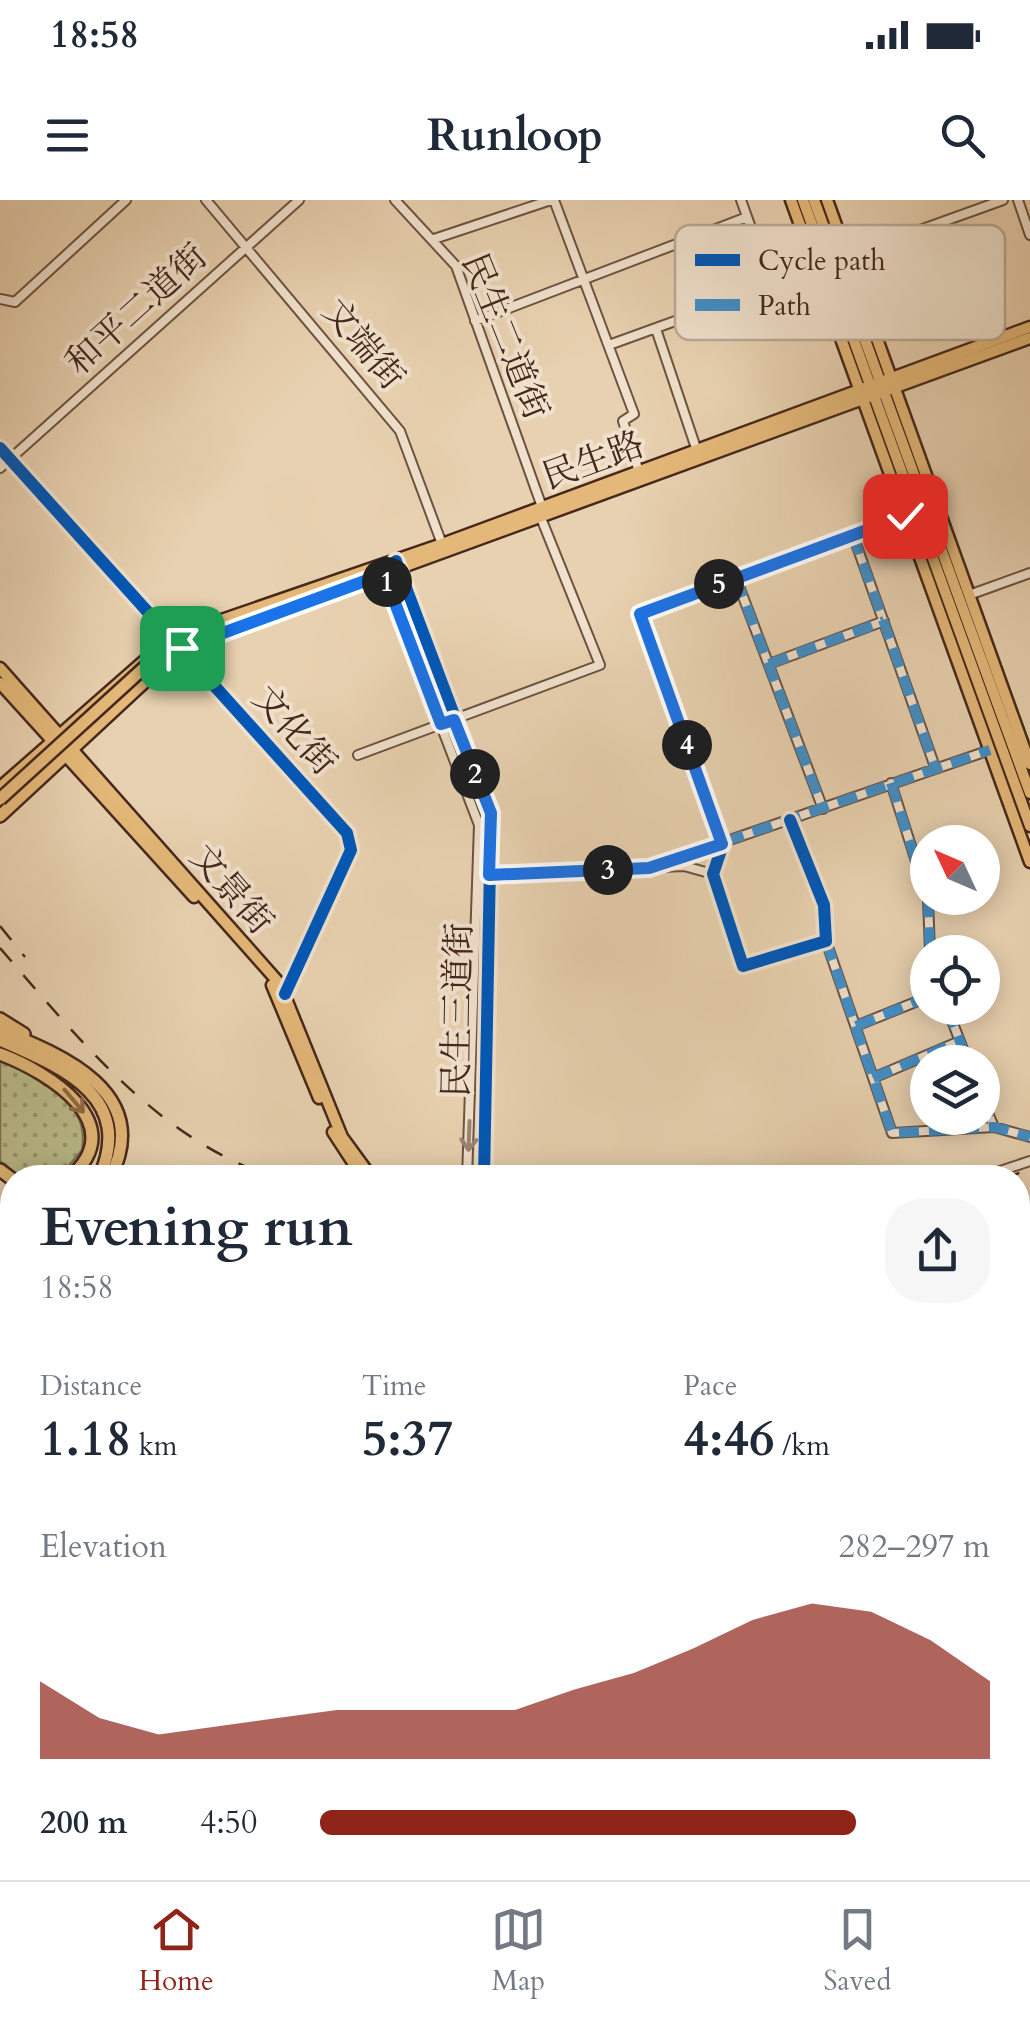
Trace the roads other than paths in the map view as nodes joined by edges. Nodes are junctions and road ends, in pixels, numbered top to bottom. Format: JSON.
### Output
{"nodes":[{"id":1,"x":126,"y":200,"type":"edge"},
{"id":2,"x":206,"y":200,"type":"edge"},
{"id":3,"x":299,"y":200,"type":"edge"},
{"id":4,"x":395,"y":200,"type":"edge"},
{"id":5,"x":553,"y":200,"type":"edge"},
{"id":6,"x":741,"y":200,"type":"edge"},
{"id":7,"x":791,"y":200,"type":"edge"},
{"id":8,"x":803,"y":200,"type":"edge"},
{"id":9,"x":814,"y":200,"type":"edge"},
{"id":10,"x":828,"y":200,"type":"edge"},
{"id":11,"x":1004,"y":200,"type":"edge"},
{"id":12,"x":1018,"y":200,"type":"edge"},
{"id":13,"x":747,"y":216,"type":"junction"},
{"id":14,"x":724,"y":225,"type":"edge"},
{"id":15,"x":750,"y":225,"type":"edge"},
{"id":16,"x":807,"y":225,"type":"edge"},
{"id":17,"x":815,"y":225,"type":"edge"},
{"id":18,"x":821,"y":225,"type":"edge"},
{"id":19,"x":830,"y":225,"type":"edge"},
{"id":20,"x":936,"y":225,"type":"edge"},
{"id":21,"x":1030,"y":235,"type":"edge"},
{"id":22,"x":434,"y":239,"type":"junction"},
{"id":23,"x":675,"y":244,"type":"edge"},
{"id":24,"x":248,"y":246,"type":"junction"},
{"id":25,"x":584,"y":280,"type":"junction"},
{"id":26,"x":0,"y":299,"type":"edge"},
{"id":27,"x":475,"y":321,"type":"junction"},
{"id":28,"x":675,"y":321,"type":"edge"},
{"id":29,"x":1030,"y":327,"type":"edge"},
{"id":30,"x":656,"y":328,"type":"junction"},
{"id":31,"x":1005,"y":337,"type":"edge"},
{"id":32,"x":1030,"y":338,"type":"edge"},
{"id":33,"x":860,"y":340,"type":"edge"},
{"id":34,"x":860,"y":340,"type":"edge"},
{"id":35,"x":999,"y":340,"type":"edge"},
{"id":36,"x":609,"y":346,"type":"junction"},
{"id":37,"x":878,"y":390,"type":"junction"},
{"id":38,"x":0,"y":448,"type":"edge"},
{"id":39,"x":696,"y":450,"type":"junction"},
{"id":40,"x":10,"y":460,"type":"junction"},
{"id":41,"x":0,"y":468,"type":"edge"},
{"id":42,"x":639,"y":472,"type":"junction"},
{"id":43,"x":540,"y":511,"type":"junction"},
{"id":44,"x":905,"y":516,"type":"junction"},
{"id":45,"x":853,"y":535,"type":"junction"},
{"id":46,"x":442,"y":544,"type":"junction"},
{"id":47,"x":397,"y":565,"type":"junction"},
{"id":48,"x":382,"y":570,"type":"junction"},
{"id":49,"x":1030,"y":573,"type":"edge"},
{"id":50,"x":945,"y":576,"type":"junction"},
{"id":51,"x":736,"y":578,"type":"junction"},
{"id":52,"x":969,"y":595,"type":"junction"},
{"id":53,"x":938,"y":602,"type":"junction"},
{"id":54,"x":884,"y":621,"type":"junction"},
{"id":55,"x":963,"y":625,"type":"junction"},
{"id":56,"x":172,"y":637,"type":"junction"},
{"id":57,"x":182,"y":648,"type":"junction"},
{"id":58,"x":769,"y":664,"type":"junction"},
{"id":59,"x":0,"y":668,"type":"edge"},
{"id":60,"x":0,"y":684,"type":"edge"},
{"id":61,"x":454,"y":720,"type":"junction"},
{"id":62,"x":441,"y":724,"type":"junction"},
{"id":63,"x":55,"y":737,"type":"junction"},
{"id":64,"x":990,"y":750,"type":"junction"},
{"id":65,"x":69,"y":753,"type":"junction"},
{"id":66,"x":358,"y":755,"type":"dead end"},
{"id":67,"x":1030,"y":764,"type":"edge"},
{"id":68,"x":935,"y":767,"type":"junction"},
{"id":69,"x":891,"y":783,"type":"junction"},
{"id":70,"x":0,"y":788,"type":"edge"},
{"id":71,"x":1030,"y":794,"type":"edge"},
{"id":72,"x":0,"y":799,"type":"edge"},
{"id":73,"x":823,"y":808,"type":"junction"},
{"id":74,"x":0,"y":816,"type":"edge"},
{"id":75,"x":790,"y":820,"type":"junction"},
{"id":76,"x":1030,"y":826,"type":"edge"},
{"id":77,"x":722,"y":844,"type":"junction"},
{"id":78,"x":1030,"y":862,"type":"edge"},
{"id":79,"x":649,"y":868,"type":"junction"},
{"id":80,"x":713,"y":874,"type":"junction"},
{"id":81,"x":489,"y":875,"type":"junction"},
{"id":82,"x":929,"y":935,"type":"edge"},
{"id":83,"x":826,"y":941,"type":"junction"},
{"id":84,"x":285,"y":994,"type":"junction"},
{"id":85,"x":910,"y":1004,"type":"edge"},
{"id":86,"x":0,"y":1019,"type":"edge"},
{"id":87,"x":954,"y":1025,"type":"edge"},
{"id":88,"x":856,"y":1026,"type":"junction"},
{"id":89,"x":0,"y":1030,"type":"edge"},
{"id":90,"x":0,"y":1040,"type":"edge"},
{"id":91,"x":960,"y":1042,"type":"junction"},
{"id":92,"x":961,"y":1045,"type":"edge"},
{"id":93,"x":49,"y":1050,"type":"junction"},
{"id":94,"x":0,"y":1054,"type":"edge"},
{"id":95,"x":873,"y":1078,"type":"junction"},
{"id":96,"x":1000,"y":1129,"type":"edge"},
{"id":97,"x":910,"y":1132,"type":"edge"},
{"id":98,"x":1030,"y":1136,"type":"edge"},
{"id":99,"x":82,"y":1165,"type":"edge"},
{"id":100,"x":104,"y":1165,"type":"edge"},
{"id":101,"x":114,"y":1165,"type":"edge"},
{"id":102,"x":354,"y":1165,"type":"edge"},
{"id":103,"x":362,"y":1165,"type":"edge"},
{"id":104,"x":467,"y":1165,"type":"edge"},
{"id":105,"x":484,"y":1165,"type":"edge"}],
"edges":[{"from":1,"to":26,"type":"street"},
{"from":2,"to":24,"type":"street","name":"文端街"},
{"from":3,"to":24,"type":"street","name":"和平二道街"},
{"from":4,"to":22,"type":"street","name":"民生二道街"},
{"from":5,"to":22,"type":"street"},
{"from":5,"to":25,"type":"street"},
{"from":6,"to":13,"type":"street"},
{"from":7,"to":16,"type":"main road"},
{"from":8,"to":17,"type":"main road"},
{"from":9,"to":18,"type":"main road"},
{"from":10,"to":19,"type":"main road"},
{"from":11,"to":20,"type":"street"},
{"from":12,"to":21,"type":"street"},
{"from":13,"to":14,"type":"street"},
{"from":13,"to":15,"type":"street"},
{"from":22,"to":27,"type":"street","name":"民生二道街"},
{"from":23,"to":25,"type":"street"},
{"from":24,"to":40,"type":"street","name":"和平二道街"},
{"from":24,"to":46,"type":"street","name":"文端街"},
{"from":25,"to":27,"type":"street"},
{"from":25,"to":36,"type":"street"},
{"from":27,"to":43,"type":"street","name":"民生二道街"},
{"from":28,"to":30,"type":"street"},
{"from":29,"to":31,"type":"main road","name":"民生路"},
{"from":30,"to":36,"type":"street"},
{"from":30,"to":39,"type":"street"},
{"from":32,"to":37,"type":"main road","name":"民生路"},
{"from":33,"to":37,"type":"main road"},
{"from":34,"to":37,"type":"main road"},
{"from":35,"to":37,"type":"main road","name":"民生路"},
{"from":36,"to":42,"type":"street"},
{"from":37,"to":39,"type":"main road","name":"民生路"},
{"from":37,"to":43,"type":"main road","name":"民生路"},
{"from":37,"to":44,"type":"main road"},
{"from":37,"to":50,"type":"main road"},
{"from":37,"to":52,"type":"main road"},
{"from":38,"to":40,"type":"street","name":"文化街"},
{"from":39,"to":42,"type":"main road","name":"民生路"},
{"from":40,"to":41,"type":"street","name":"和平二道街"},
{"from":40,"to":56,"type":"street","name":"文化街"},
{"from":42,"to":43,"type":"main road","name":"民生路"},
{"from":43,"to":46,"type":"main road","name":"民生路"},
{"from":43,"to":47,"type":"main road","name":"民生路"},
{"from":43,"to":61,"type":"street","name":"民生二道街"},
{"from":44,"to":45,"type":"street"},
{"from":44,"to":53,"type":"main road"},
{"from":45,"to":51,"type":"street"},
{"from":45,"to":54,"type":"street"},
{"from":46,"to":47,"type":"main road","name":"民生路"},
{"from":47,"to":48,"type":"main road","name":"民生路"},
{"from":47,"to":61,"type":"street","name":"民生三道街"},
{"from":48,"to":56,"type":"main road","name":"民生路"},
{"from":48,"to":57,"type":"main road","name":"民生路"},
{"from":48,"to":62,"type":"street","name":"民生三道街"},
{"from":49,"to":52,"type":"street"},
{"from":50,"to":52,"type":"main road"},
{"from":50,"to":53,"type":"main road"},
{"from":50,"to":55,"type":"main road"},
{"from":51,"to":58,"type":"street"},
{"from":51,"to":77,"type":"street"},
{"from":52,"to":55,"type":"main road"},
{"from":52,"to":67,"type":"main road"},
{"from":53,"to":55,"type":"main road"},
{"from":53,"to":64,"type":"main road"},
{"from":54,"to":58,"type":"street"},
{"from":54,"to":68,"type":"street"},
{"from":55,"to":71,"type":"main road"},
{"from":55,"to":76,"type":"main road"},
{"from":56,"to":57,"type":"street","name":"文化街"},
{"from":56,"to":63,"type":"highway"},
{"from":57,"to":65,"type":"highway"},
{"from":57,"to":72,"type":"highway","bridge":true},
{"from":57,"to":84,"type":"street","name":"文化街"},
{"from":58,"to":73,"type":"street"},
{"from":59,"to":63,"type":"main road","name":"文景街"},
{"from":60,"to":63,"type":"main road","name":"文景街"},
{"from":61,"to":62,"type":"street","name":"民生二道街"},
{"from":61,"to":81,"type":"street","name":"民生三道街"},
{"from":62,"to":66,"type":"street","name":"民生二道街"},
{"from":62,"to":104,"type":"street","name":"民生三道街","one_way":true},
{"from":63,"to":65,"type":"main road","name":"文景街"},
{"from":63,"to":70,"type":"highway"},
{"from":64,"to":68,"type":"street"},
{"from":64,"to":78,"type":"main road"},
{"from":65,"to":74,"type":"highway"},
{"from":65,"to":84,"type":"main road","name":"文景街"},
{"from":65,"to":102,"type":"main road","name":"文景街"},
{"from":68,"to":69,"type":"street"},
{"from":69,"to":73,"type":"street"},
{"from":69,"to":82,"type":"street"},
{"from":73,"to":75,"type":"street"},
{"from":75,"to":77,"type":"street"},
{"from":75,"to":83,"type":"street"},
{"from":77,"to":79,"type":"street"},
{"from":77,"to":80,"type":"street"},
{"from":79,"to":80,"type":"street"},
{"from":79,"to":81,"type":"street"},
{"from":80,"to":83,"type":"street"},
{"from":81,"to":105,"type":"street","name":"民生三道街"},
{"from":83,"to":88,"type":"street"},
{"from":84,"to":103,"type":"main road","name":"文景街"},
{"from":85,"to":88,"type":"street"},
{"from":86,"to":93,"type":"highway"},
{"from":87,"to":91,"type":"street"},
{"from":88,"to":95,"type":"street"},
{"from":89,"to":93,"type":"highway"},
{"from":90,"to":100,"type":"highway"},
{"from":91,"to":92,"type":"street"},
{"from":91,"to":95,"type":"street"},
{"from":93,"to":101,"type":"highway"},
{"from":94,"to":99,"type":"highway","one_way":true},
{"from":95,"to":97,"type":"street"},
{"from":96,"to":98,"type":"street"}]}
